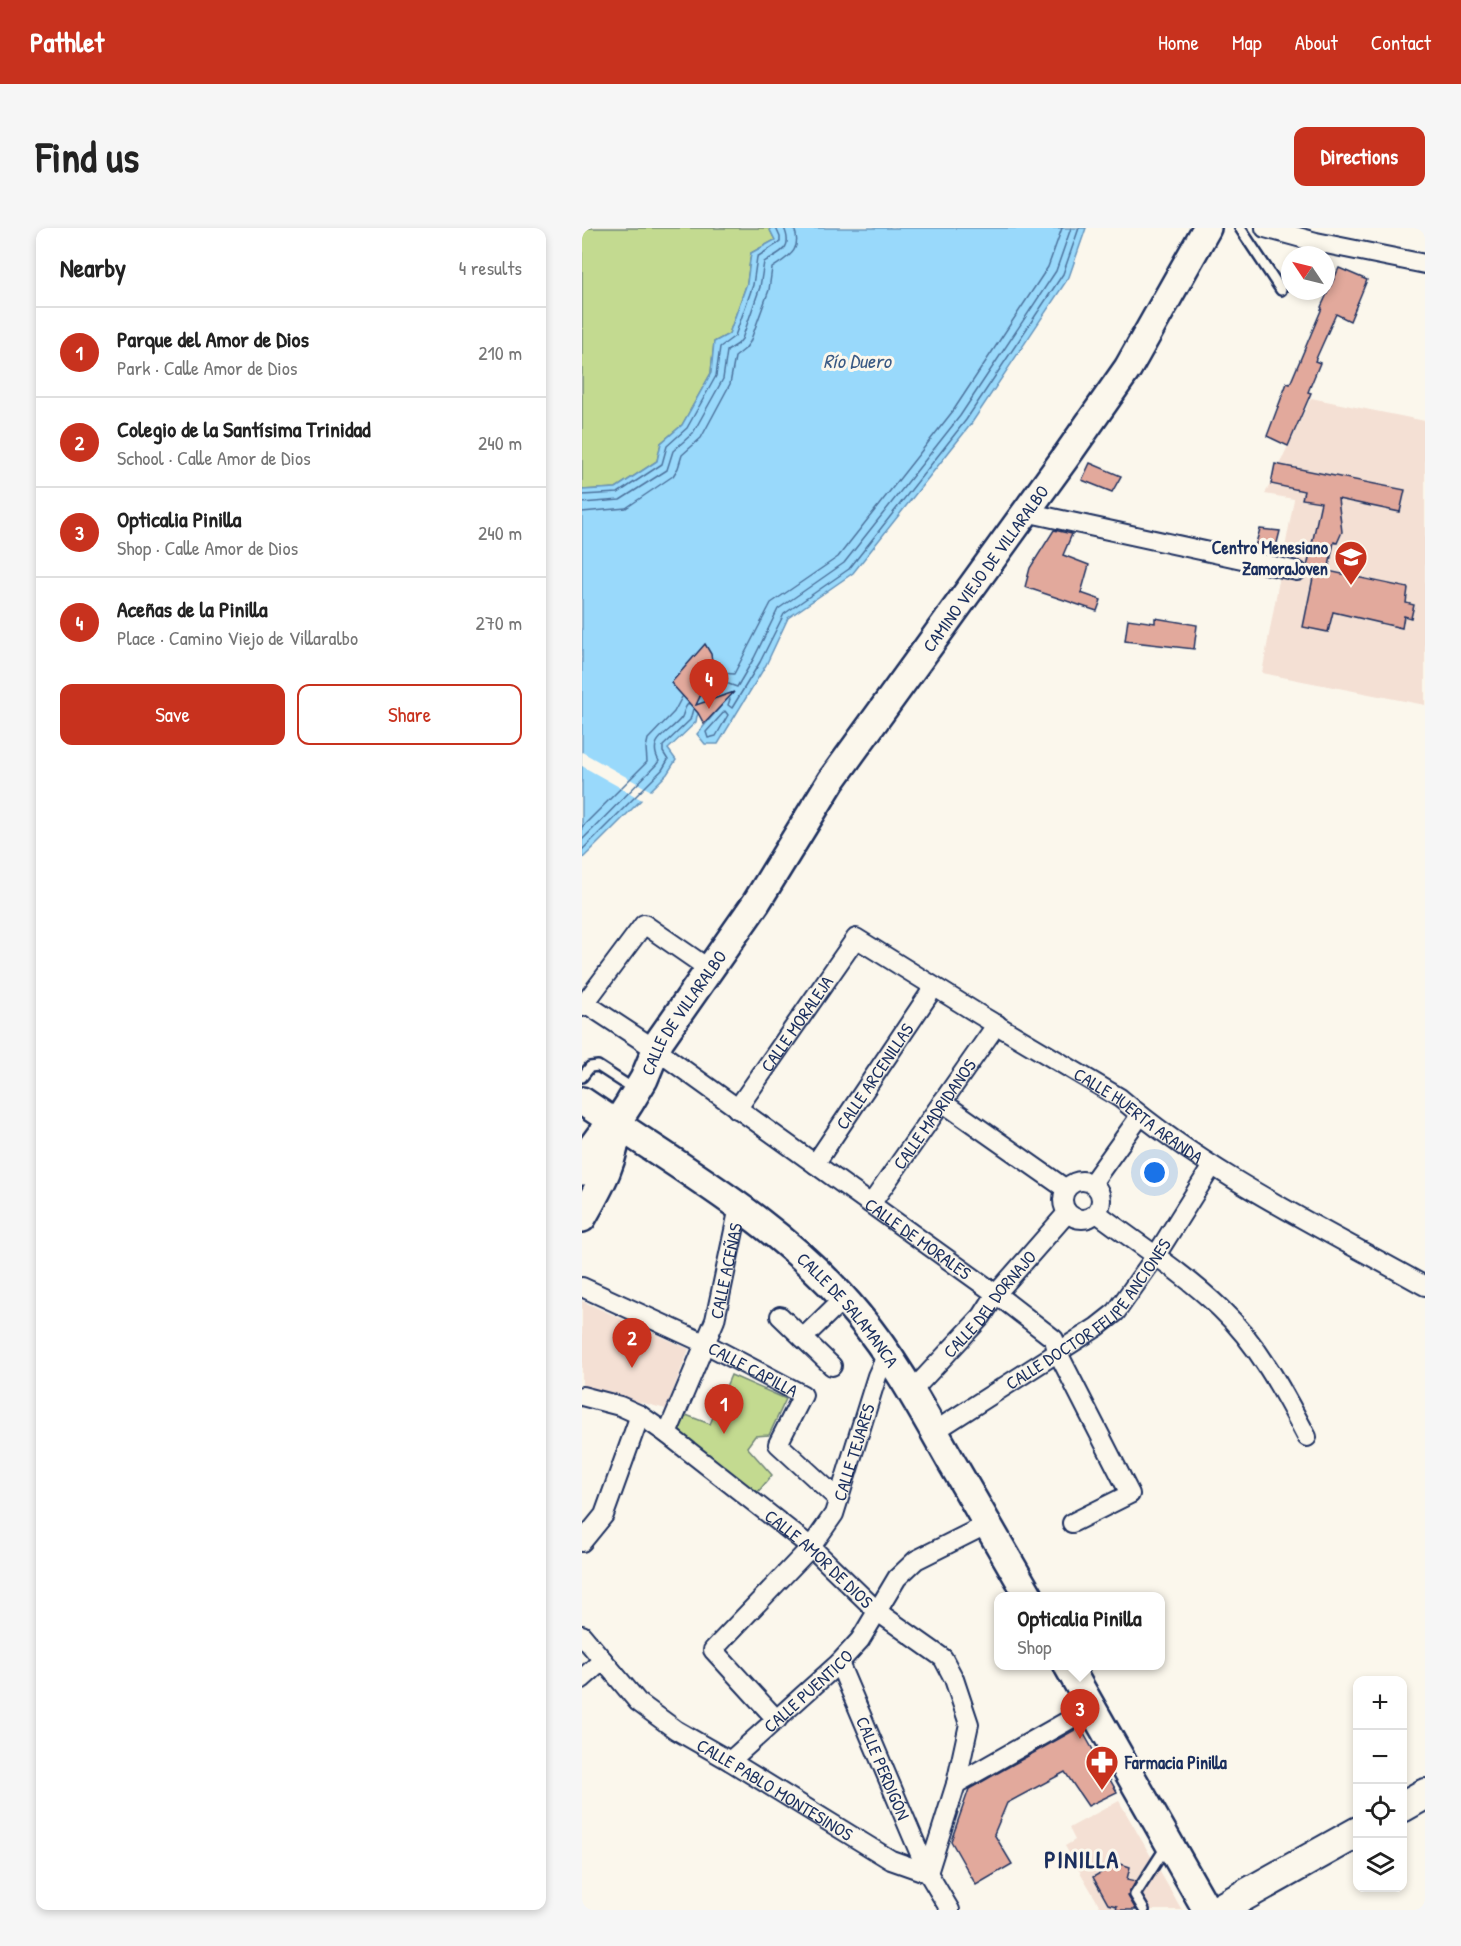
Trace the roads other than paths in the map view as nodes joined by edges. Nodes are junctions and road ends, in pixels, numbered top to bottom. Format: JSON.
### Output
{"nodes":[{"id":1,"x":1208,"y":228,"type":"edge"},
{"id":2,"x":1240,"y":228,"type":"edge"},
{"id":3,"x":1265,"y":228,"type":"edge"},
{"id":4,"x":1425,"y":264,"type":"edge"},
{"id":5,"x":1281,"y":290,"type":"dead end"},
{"id":6,"x":1025,"y":512,"type":"junction"},
{"id":7,"x":1297,"y":571,"type":"dead end"},
{"id":8,"x":756,"y":903,"type":"joint"},
{"id":9,"x":856,"y":938,"type":"joint"},
{"id":10,"x":709,"y":969,"type":"junction"},
{"id":11,"x":934,"y":987,"type":"junction"},
{"id":12,"x":583,"y":1005,"type":"edge"},
{"id":13,"x":997,"y":1024,"type":"junction"},
{"id":14,"x":655,"y":1049,"type":"junction"},
{"id":15,"x":582,"y":1077,"type":"edge"},
{"id":16,"x":637,"y":1091,"type":"junction"},
{"id":17,"x":582,"y":1101,"type":"edge"},
{"id":18,"x":942,"y":1102,"type":"junction"},
{"id":19,"x":737,"y":1109,"type":"junction"},
{"id":20,"x":1140,"y":1116,"type":"junction"},
{"id":21,"x":616,"y":1124,"type":"junction"},
{"id":22,"x":582,"y":1136,"type":"edge"},
{"id":23,"x":815,"y":1164,"type":"junction"},
{"id":24,"x":1212,"y":1166,"type":"junction"},
{"id":25,"x":583,"y":1171,"type":"edge"},
{"id":26,"x":582,"y":1176,"type":"edge"},
{"id":27,"x":1092,"y":1183,"type":"junction"},
{"id":28,"x":1066,"y":1189,"type":"junction"},
{"id":29,"x":871,"y":1204,"type":"junction"},
{"id":30,"x":739,"y":1207,"type":"junction"},
{"id":31,"x":1067,"y":1213,"type":"junction"},
{"id":32,"x":1098,"y":1213,"type":"junction"},
{"id":33,"x":582,"y":1218,"type":"edge"},
{"id":34,"x":1155,"y":1257,"type":"junction"},
{"id":35,"x":1425,"y":1286,"type":"edge"},
{"id":36,"x":582,"y":1287,"type":"edge"},
{"id":37,"x":996,"y":1294,"type":"junction"},
{"id":38,"x":843,"y":1299,"type":"junction"},
{"id":39,"x":780,"y":1316,"type":"dead end"},
{"id":40,"x":803,"y":1338,"type":"junction"},
{"id":41,"x":704,"y":1343,"type":"junction"},
{"id":42,"x":1057,"y":1351,"type":"junction"},
{"id":43,"x":887,"y":1354,"type":"junction"},
{"id":44,"x":832,"y":1366,"type":"dead end"},
{"id":45,"x":911,"y":1392,"type":"junction"},
{"id":46,"x":582,"y":1396,"type":"edge"},
{"id":47,"x":640,"y":1415,"type":"junction"},
{"id":48,"x":935,"y":1431,"type":"junction"},
{"id":49,"x":667,"y":1434,"type":"junction"},
{"id":50,"x":1307,"y":1437,"type":"dead end"},
{"id":51,"x":838,"y":1499,"type":"junction"},
{"id":52,"x":1072,"y":1523,"type":"dead end"},
{"id":53,"x":987,"y":1524,"type":"junction"},
{"id":54,"x":582,"y":1542,"type":"edge"},
{"id":55,"x":811,"y":1547,"type":"junction"},
{"id":56,"x":1027,"y":1592,"type":"edge"},
{"id":57,"x":878,"y":1612,"type":"junction"},
{"id":58,"x":582,"y":1635,"type":"edge"},
{"id":59,"x":603,"y":1660,"type":"junction"},
{"id":60,"x":839,"y":1663,"type":"junction"},
{"id":61,"x":1071,"y":1670,"type":"edge"},
{"id":62,"x":582,"y":1679,"type":"edge"},
{"id":63,"x":1092,"y":1707,"type":"junction"},
{"id":64,"x":777,"y":1720,"type":"junction"},
{"id":65,"x":730,"y":1761,"type":"junction"},
{"id":66,"x":956,"y":1784,"type":"junction"},
{"id":67,"x":1425,"y":1794,"type":"edge"},
{"id":68,"x":1407,"y":1804,"type":"edge"},
{"id":69,"x":1353,"y":1835,"type":"edge"},
{"id":70,"x":1169,"y":1842,"type":"junction"},
{"id":71,"x":928,"y":1873,"type":"junction"},
{"id":72,"x":950,"y":1910,"type":"edge"},
{"id":73,"x":1144,"y":1910,"type":"edge"},
{"id":74,"x":1207,"y":1910,"type":"edge"},
{"id":75,"x":1218,"y":1910,"type":"edge"}],
"edges":[{"from":1,"to":6,"type":"street","name":"CAMINO VIEJO DE VILLARALBO"},
{"from":2,"to":5,"type":"lane"},
{"from":3,"to":4,"type":"street"},
{"from":6,"to":7,"type":"street"},
{"from":6,"to":8,"type":"street","name":"CAMINO VIEJO DE VILLARALBO"},
{"from":8,"to":10,"type":"street","name":"CALLE DE VILLARALBO"},
{"from":9,"to":11,"type":"street","name":"CALLE HUERTA ARANDA"},
{"from":9,"to":19,"type":"street","name":"CALLE MORALEJA"},
{"from":10,"to":12,"type":"street"},
{"from":10,"to":14,"type":"street","name":"CALLE DE VILLARALBO"},
{"from":11,"to":13,"type":"street","name":"CALLE HUERTA ARANDA"},
{"from":11,"to":23,"type":"street","name":"CALLE ARCENILLAS"},
{"from":12,"to":14,"type":"street","name":"CALLE DE MORALES"},
{"from":13,"to":18,"type":"street","name":"CALLE MADRIDANOS"},
{"from":13,"to":20,"type":"street","name":"CALLE HUERTA ARANDA"},
{"from":14,"to":16,"type":"street","name":"CALLE DE VILLARALBO"},
{"from":14,"to":19,"type":"street","name":"CALLE DE MORALES"},
{"from":15,"to":16,"type":"lane"},
{"from":16,"to":21,"type":"street","name":"CALLE DE VILLARALBO"},
{"from":17,"to":21,"type":"street","name":"CALLE DE SALAMANCA"},
{"from":18,"to":28,"type":"street"},
{"from":18,"to":29,"type":"street","name":"CALLE MADRIDANOS"},
{"from":19,"to":23,"type":"street","name":"CALLE DE MORALES"},
{"from":20,"to":24,"type":"street","name":"CALLE HUERTA ARANDA"},
{"from":20,"to":27,"type":"street"},
{"from":21,"to":25,"type":"street"},
{"from":21,"to":30,"type":"street","name":"CALLE DE SALAMANCA"},
{"from":21,"to":33,"type":"street"},
{"from":22,"to":25,"type":"street"},
{"from":23,"to":29,"type":"street","name":"CALLE DE MORALES"},
{"from":24,"to":34,"type":"street","name":"CALLE DOCTOR FELIPE ANCIONES"},
{"from":24,"to":35,"type":"street","name":"CALLE HUERTA ARANDA"},
{"from":25,"to":26,"type":"street"},
{"from":27,"to":28,"type":"street"},
{"from":27,"to":32,"type":"street"},
{"from":28,"to":31,"type":"street"},
{"from":29,"to":37,"type":"street","name":"CALLE DE MORALES"},
{"from":30,"to":38,"type":"street","name":"CALLE DE SALAMANCA"},
{"from":30,"to":41,"type":"street","name":"CALLE ACEÑAS"},
{"from":31,"to":32,"type":"street"},
{"from":31,"to":37,"type":"street","name":"CALLE DEL DORNAJO"},
{"from":32,"to":34,"type":"street"},
{"from":34,"to":42,"type":"street","name":"CALLE DOCTOR FELIPE ANCIONES"},
{"from":34,"to":50,"type":"street"},
{"from":36,"to":41,"type":"street","name":"CALLE CAPILLA"},
{"from":37,"to":42,"type":"street","name":"CALLE DE MORALES"},
{"from":37,"to":45,"type":"street","name":"CALLE DEL DORNAJO"},
{"from":38,"to":40,"type":"street"},
{"from":38,"to":43,"type":"street","name":"CALLE DE SALAMANCA"},
{"from":39,"to":40,"type":"street"},
{"from":40,"to":44,"type":"street"},
{"from":41,"to":49,"type":"street","name":"CALLE ACEÑAS"},
{"from":41,"to":51,"type":"street","name":"CALLE CAPILLA"},
{"from":42,"to":48,"type":"street","name":"CALLE DOCTOR FELIPE ANCIONES"},
{"from":42,"to":52,"type":"street","name":"CALLE DE MORALES"},
{"from":43,"to":45,"type":"street","name":"CALLE DE SALAMANCA"},
{"from":43,"to":51,"type":"street","name":"CALLE TEJARES"},
{"from":45,"to":48,"type":"street","name":"CALLE DE SALAMANCA"},
{"from":46,"to":47,"type":"street","name":"CALLE AMOR DE DIOS"},
{"from":47,"to":49,"type":"street","name":"CALLE AMOR DE DIOS"},
{"from":47,"to":54,"type":"street"},
{"from":48,"to":53,"type":"street","name":"CALLE DE SALAMANCA"},
{"from":49,"to":55,"type":"street","name":"CALLE AMOR DE DIOS"},
{"from":51,"to":55,"type":"street","name":"CALLE TEJARES"},
{"from":53,"to":56,"type":"street","name":"CALLE DE SALAMANCA"},
{"from":53,"to":57,"type":"street","name":"CALLE PUENTICO"},
{"from":55,"to":57,"type":"street","name":"CALLE AMOR DE DIOS"},
{"from":55,"to":64,"type":"street","name":"CALLE TEJARES"},
{"from":57,"to":60,"type":"street","name":"CALLE PUENTICO"},
{"from":57,"to":66,"type":"street","name":"CALLE AMOR DE DIOS"},
{"from":58,"to":59,"type":"street","name":"CALLE PABLO MONTESINOS"},
{"from":59,"to":62,"type":"street"},
{"from":59,"to":65,"type":"street","name":"CALLE PABLO MONTESINOS"},
{"from":60,"to":64,"type":"street","name":"CALLE PUENTICO"},
{"from":60,"to":71,"type":"street","name":"CALLE PERDIGÓN"},
{"from":61,"to":63,"type":"street"},
{"from":63,"to":66,"type":"street"},
{"from":63,"to":70,"type":"street"},
{"from":64,"to":65,"type":"street","name":"CALLE PUENTICO"},
{"from":65,"to":71,"type":"street","name":"CALLE PABLO MONTESINOS"},
{"from":66,"to":71,"type":"street","name":"CALLE AMOR DE DIOS"},
{"from":67,"to":68,"type":"main road"},
{"from":69,"to":75,"type":"main road"},
{"from":70,"to":73,"type":"lane"},
{"from":70,"to":74,"type":"street"},
{"from":71,"to":72,"type":"street"}]}
